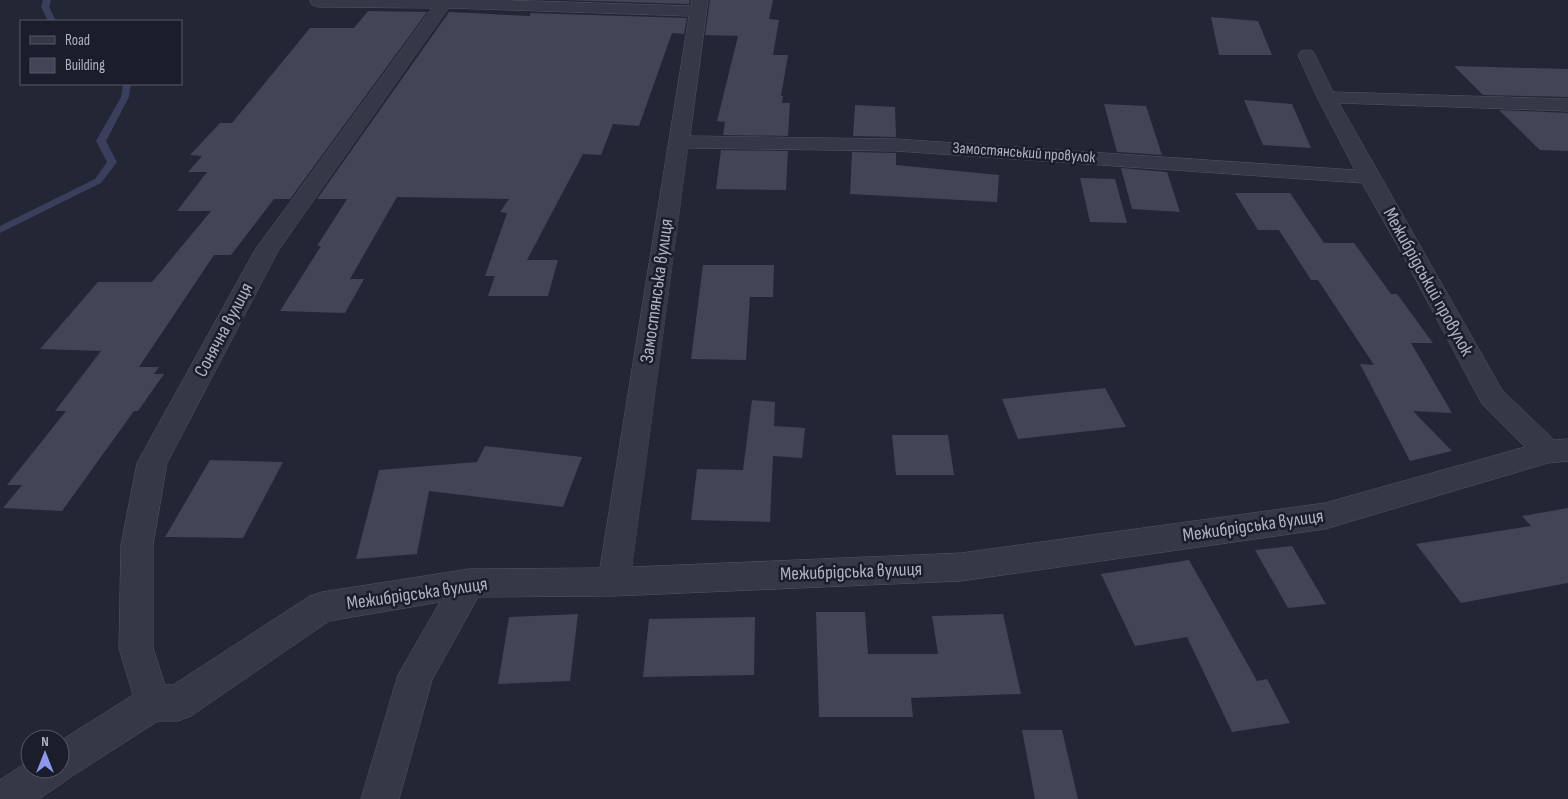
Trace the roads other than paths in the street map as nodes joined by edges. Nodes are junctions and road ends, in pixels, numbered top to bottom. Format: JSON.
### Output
{"nodes":[{"id":1,"x":318,"y":2,"type":"dead end"},
{"id":2,"x":444,"y":3,"type":"junction"},
{"id":3,"x":699,"y":5,"type":"edge"},
{"id":4,"x":1307,"y":55,"type":"dead end"},
{"id":5,"x":1326,"y":97,"type":"junction"},
{"id":6,"x":1568,"y":105,"type":"edge"},
{"id":7,"x":679,"y":142,"type":"junction"},
{"id":8,"x":1369,"y":177,"type":"junction"},
{"id":9,"x":1558,"y":451,"type":"edge"},
{"id":10,"x":614,"y":582,"type":"junction"},
{"id":11,"x":469,"y":583,"type":"junction"},
{"id":12,"x":153,"y":703,"type":"junction"},
{"id":13,"x":70,"y":757,"type":"edge"},
{"id":14,"x":36,"y":779,"type":"edge"},
{"id":15,"x":11,"y":795,"type":"dead end"},
{"id":16,"x":380,"y":799,"type":"edge"}],
"edges":[{"from":1,"to":2,"type":"street"},
{"from":2,"to":3,"type":"street"},
{"from":2,"to":12,"type":"street","name":"Сонячна вулиця"},
{"from":3,"to":7,"type":"street","name":"Замостянська вулиця"},
{"from":4,"to":5,"type":"street","name":"Межибрідський провулок"},
{"from":5,"to":6,"type":"street"},
{"from":5,"to":8,"type":"street","name":"Межибрідський провулок"},
{"from":7,"to":8,"type":"street","name":"Замостянський провулок"},
{"from":7,"to":10,"type":"street","name":"Замостянська вулиця"},
{"from":8,"to":9,"type":"street","name":"Межибрідський провулок"},
{"from":9,"to":10,"type":"street","name":"Межибрідська вулиця"},
{"from":10,"to":11,"type":"street","name":"Межибрідська вулиця"},
{"from":11,"to":12,"type":"street","name":"Межибрідська вулиця"},
{"from":11,"to":16,"type":"street"},
{"from":12,"to":13,"type":"street"},
{"from":14,"to":15,"type":"street"}]}
